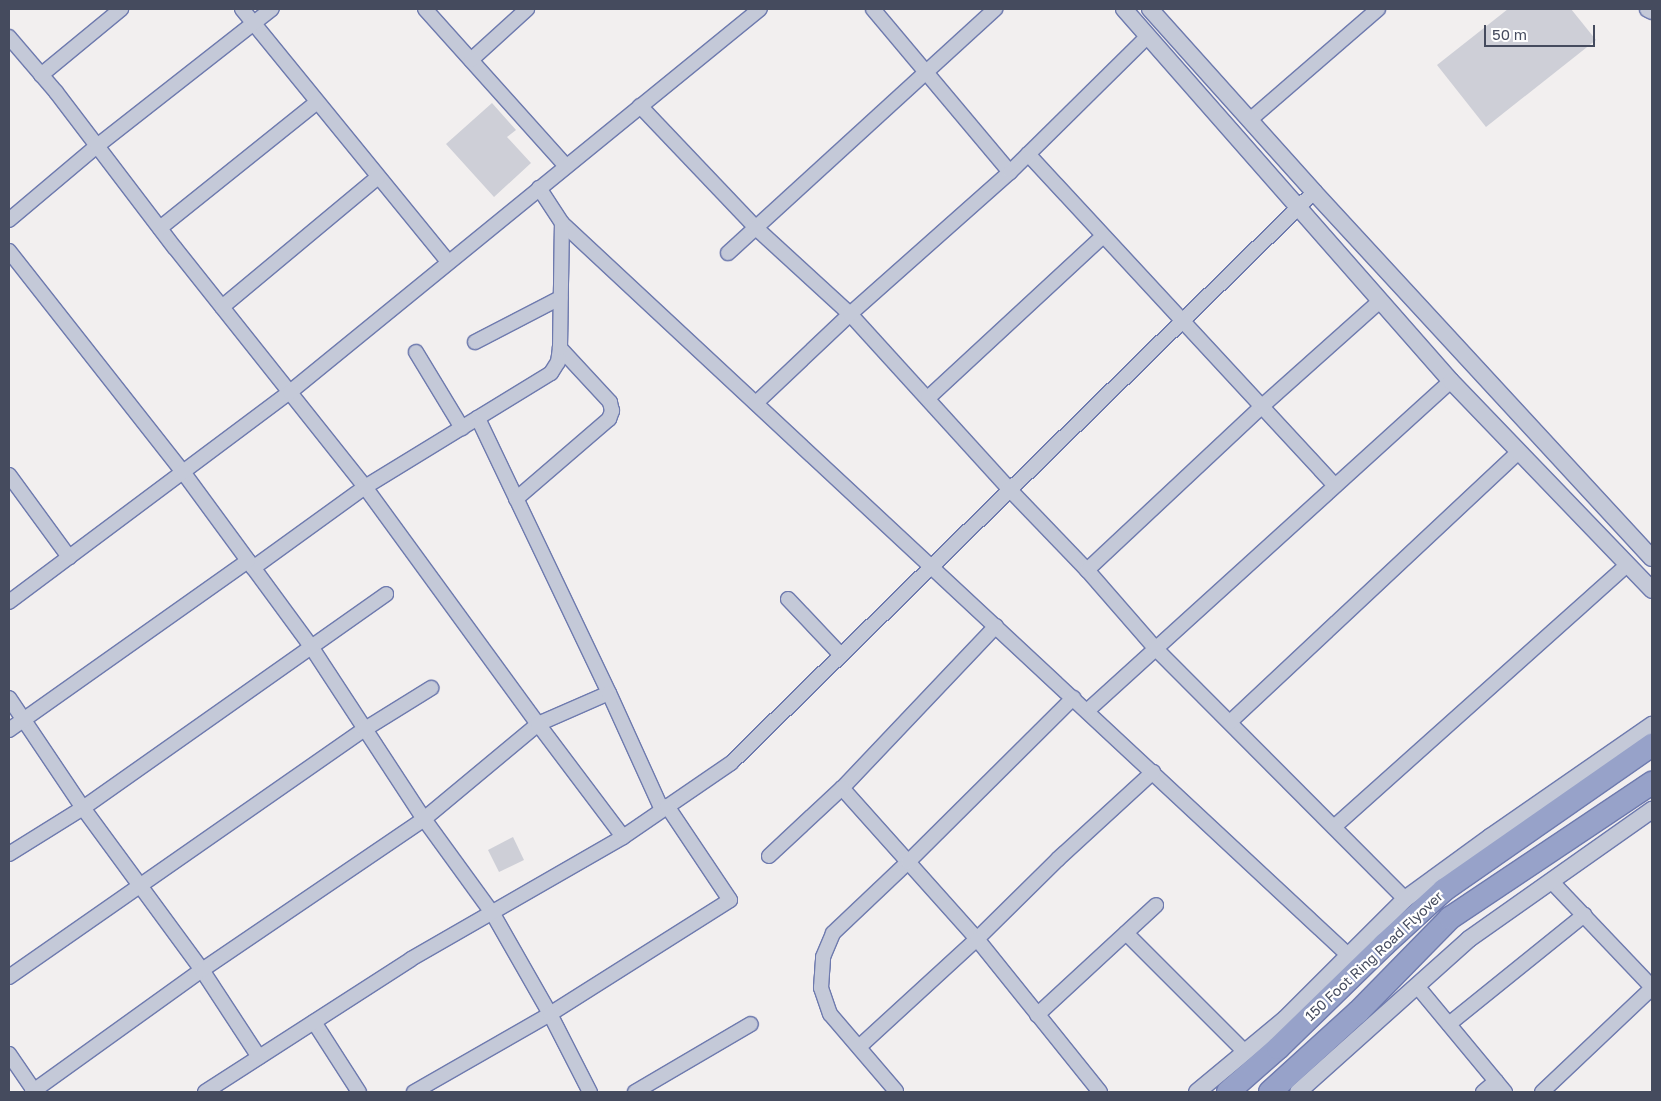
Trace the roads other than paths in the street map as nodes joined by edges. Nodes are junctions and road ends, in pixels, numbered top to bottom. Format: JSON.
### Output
{"nodes":[{"id":1,"x":121,"y":9,"type":"edge"},
{"id":2,"x":242,"y":9,"type":"edge"},
{"id":3,"x":272,"y":9,"type":"edge"},
{"id":4,"x":425,"y":9,"type":"edge"},
{"id":5,"x":527,"y":9,"type":"edge"},
{"id":6,"x":760,"y":9,"type":"edge"},
{"id":7,"x":873,"y":9,"type":"edge"},
{"id":8,"x":995,"y":9,"type":"edge"},
{"id":9,"x":1124,"y":9,"type":"edge"},
{"id":10,"x":1150,"y":9,"type":"edge"},
{"id":11,"x":1378,"y":9,"type":"edge"},
{"id":12,"x":1648,"y":9,"type":"edge"},
{"id":13,"x":1652,"y":11,"type":"edge"},
{"id":14,"x":253,"y":24,"type":"junction"},
{"id":15,"x":1148,"y":36,"type":"junction"},
{"id":16,"x":9,"y":37,"type":"edge"},
{"id":17,"x":471,"y":60,"type":"junction"},
{"id":18,"x":926,"y":72,"type":"junction"},
{"id":19,"x":41,"y":75,"type":"junction"},
{"id":20,"x":317,"y":102,"type":"junction"},
{"id":21,"x":640,"y":106,"type":"junction"},
{"id":22,"x":1251,"y":119,"type":"junction"},
{"id":23,"x":97,"y":146,"type":"junction"},
{"id":24,"x":1028,"y":154,"type":"junction"},
{"id":25,"x":566,"y":166,"type":"junction"},
{"id":26,"x":1010,"y":172,"type":"junction"},
{"id":27,"x":378,"y":177,"type":"junction"},
{"id":28,"x":539,"y":188,"type":"junction"},
{"id":29,"x":1314,"y":192,"type":"junction"},
{"id":30,"x":1298,"y":208,"type":"junction"},
{"id":31,"x":9,"y":220,"type":"edge"},
{"id":32,"x":562,"y":223,"type":"junction"},
{"id":33,"x":160,"y":228,"type":"junction"},
{"id":34,"x":756,"y":228,"type":"junction"},
{"id":35,"x":1103,"y":236,"type":"junction"},
{"id":36,"x":9,"y":251,"type":"edge"},
{"id":37,"x":728,"y":253,"type":"dead end"},
{"id":38,"x":448,"y":262,"type":"junction"},
{"id":39,"x":560,"y":298,"type":"junction"},
{"id":40,"x":1380,"y":302,"type":"junction"},
{"id":41,"x":222,"y":307,"type":"junction"},
{"id":42,"x":850,"y":314,"type":"junction"},
{"id":43,"x":1182,"y":323,"type":"junction"},
{"id":44,"x":474,"y":342,"type":"dead end"},
{"id":45,"x":560,"y":348,"type":"junction"},
{"id":46,"x":416,"y":352,"type":"dead end"},
{"id":47,"x":1451,"y":381,"type":"junction"},
{"id":48,"x":290,"y":392,"type":"junction"},
{"id":49,"x":928,"y":398,"type":"junction"},
{"id":50,"x":756,"y":404,"type":"junction"},
{"id":51,"x":1261,"y":407,"type":"junction"},
{"id":52,"x":478,"y":418,"type":"junction"},
{"id":53,"x":462,"y":428,"type":"junction"},
{"id":54,"x":1519,"y":452,"type":"junction"},
{"id":55,"x":182,"y":472,"type":"junction"},
{"id":56,"x":9,"y":475,"type":"edge"},
{"id":57,"x":1335,"y":486,"type":"junction"},
{"id":58,"x":365,"y":487,"type":"junction"},
{"id":59,"x":1009,"y":489,"type":"junction"},
{"id":60,"x":516,"y":499,"type":"junction"},
{"id":61,"x":69,"y":557,"type":"junction"},
{"id":62,"x":1652,"y":558,"type":"edge"},
{"id":63,"x":1628,"y":564,"type":"junction"},
{"id":64,"x":251,"y":565,"type":"junction"},
{"id":65,"x":931,"y":567,"type":"junction"},
{"id":66,"x":1087,"y":570,"type":"junction"},
{"id":67,"x":1652,"y":590,"type":"edge"},
{"id":68,"x":386,"y":594,"type":"dead end"},
{"id":69,"x":788,"y":599,"type":"dead end"},
{"id":70,"x":9,"y":602,"type":"edge"},
{"id":71,"x":996,"y":626,"type":"junction"},
{"id":72,"x":310,"y":645,"type":"junction"},
{"id":73,"x":1156,"y":649,"type":"junction"},
{"id":74,"x":841,"y":655,"type":"junction"},
{"id":75,"x":430,"y":688,"type":"dead end"},
{"id":76,"x":610,"y":693,"type":"junction"},
{"id":77,"x":9,"y":698,"type":"edge"},
{"id":78,"x":1073,"y":698,"type":"junction"},
{"id":79,"x":1087,"y":711,"type":"junction"},
{"id":80,"x":23,"y":720,"type":"junction"},
{"id":81,"x":1230,"y":722,"type":"junction"},
{"id":82,"x":538,"y":724,"type":"junction"},
{"id":83,"x":1652,"y":725,"type":"edge"},
{"id":84,"x":365,"y":729,"type":"junction"},
{"id":85,"x":9,"y":730,"type":"edge"},
{"id":86,"x":1652,"y":745,"type":"edge"},
{"id":87,"x":1153,"y":772,"type":"junction"},
{"id":88,"x":1652,"y":783,"type":"edge"},
{"id":89,"x":842,"y":788,"type":"junction"},
{"id":90,"x":82,"y":808,"type":"junction"},
{"id":91,"x":664,"y":808,"type":"junction"},
{"id":92,"x":1652,"y":810,"type":"edge"},
{"id":93,"x":424,"y":819,"type":"junction"},
{"id":94,"x":1334,"y":827,"type":"junction"},
{"id":95,"x":623,"y":837,"type":"junction"},
{"id":96,"x":9,"y":854,"type":"edge"},
{"id":97,"x":769,"y":856,"type":"dead end"},
{"id":98,"x":908,"y":862,"type":"junction"},
{"id":99,"x":1551,"y":881,"type":"junction"},
{"id":100,"x":140,"y":888,"type":"junction"},
{"id":101,"x":1405,"y":899,"type":"junction"},
{"id":102,"x":1156,"y":905,"type":"dead end"},
{"id":103,"x":492,"y":914,"type":"junction"},
{"id":104,"x":1584,"y":916,"type":"junction"},
{"id":105,"x":1126,"y":932,"type":"junction"},
{"id":106,"x":977,"y":939,"type":"junction"},
{"id":107,"x":1348,"y":955,"type":"junction"},
{"id":108,"x":202,"y":970,"type":"junction"},
{"id":109,"x":9,"y":977,"type":"edge"},
{"id":110,"x":1417,"y":986,"type":"junction"},
{"id":111,"x":1652,"y":987,"type":"edge"},
{"id":112,"x":550,"y":1014,"type":"junction"},
{"id":113,"x":1037,"y":1015,"type":"junction"},
{"id":114,"x":314,"y":1022,"type":"junction"},
{"id":115,"x":751,"y":1024,"type":"dead end"},
{"id":116,"x":1449,"y":1024,"type":"junction"},
{"id":117,"x":859,"y":1047,"type":"junction"},
{"id":118,"x":1245,"y":1052,"type":"junction"},
{"id":119,"x":9,"y":1054,"type":"edge"},
{"id":120,"x":259,"y":1057,"type":"junction"},
{"id":121,"x":1500,"y":1087,"type":"edge"},
{"id":122,"x":896,"y":1091,"type":"dead end"},
{"id":123,"x":34,"y":1092,"type":"edge"},
{"id":124,"x":205,"y":1092,"type":"edge"},
{"id":125,"x":359,"y":1092,"type":"edge"},
{"id":126,"x":414,"y":1092,"type":"edge"},
{"id":127,"x":590,"y":1092,"type":"edge"},
{"id":128,"x":635,"y":1092,"type":"edge"},
{"id":129,"x":1100,"y":1092,"type":"edge"},
{"id":130,"x":1197,"y":1092,"type":"edge"},
{"id":131,"x":1228,"y":1092,"type":"edge"},
{"id":132,"x":1270,"y":1092,"type":"edge"},
{"id":133,"x":1298,"y":1092,"type":"edge"},
{"id":134,"x":1482,"y":1092,"type":"edge"},
{"id":135,"x":1542,"y":1092,"type":"edge"}],
"edges":[{"from":1,"to":19,"type":"street"},
{"from":2,"to":14,"type":"street"},
{"from":3,"to":14,"type":"street"},
{"from":4,"to":17,"type":"street"},
{"from":5,"to":17,"type":"street"},
{"from":6,"to":21,"type":"street"},
{"from":7,"to":18,"type":"street"},
{"from":8,"to":18,"type":"street"},
{"from":9,"to":15,"type":"street"},
{"from":10,"to":22,"type":"street"},
{"from":11,"to":22,"type":"street"},
{"from":12,"to":13,"type":"street"},
{"from":14,"to":20,"type":"street"},
{"from":14,"to":23,"type":"street"},
{"from":15,"to":24,"type":"street"},
{"from":15,"to":30,"type":"street"},
{"from":16,"to":19,"type":"street"},
{"from":17,"to":25,"type":"street"},
{"from":18,"to":26,"type":"street"},
{"from":18,"to":34,"type":"street"},
{"from":19,"to":23,"type":"street"},
{"from":20,"to":27,"type":"street"},
{"from":20,"to":33,"type":"street"},
{"from":21,"to":25,"type":"street"},
{"from":21,"to":34,"type":"street"},
{"from":22,"to":29,"type":"street"},
{"from":23,"to":31,"type":"street"},
{"from":23,"to":33,"type":"street"},
{"from":24,"to":26,"type":"street"},
{"from":24,"to":35,"type":"street"},
{"from":25,"to":28,"type":"street"},
{"from":26,"to":42,"type":"street"},
{"from":27,"to":38,"type":"street"},
{"from":27,"to":41,"type":"street"},
{"from":28,"to":32,"type":"street"},
{"from":28,"to":38,"type":"street"},
{"from":29,"to":30,"type":"street"},
{"from":29,"to":62,"type":"street"},
{"from":30,"to":40,"type":"street"},
{"from":30,"to":43,"type":"street"},
{"from":32,"to":39,"type":"street"},
{"from":32,"to":50,"type":"street"},
{"from":33,"to":41,"type":"street"},
{"from":34,"to":37,"type":"street"},
{"from":34,"to":42,"type":"street"},
{"from":35,"to":43,"type":"street"},
{"from":35,"to":49,"type":"street"},
{"from":36,"to":55,"type":"street"},
{"from":38,"to":48,"type":"street"},
{"from":39,"to":44,"type":"street"},
{"from":39,"to":45,"type":"street"},
{"from":40,"to":47,"type":"street"},
{"from":40,"to":51,"type":"street"},
{"from":41,"to":48,"type":"street"},
{"from":42,"to":49,"type":"street"},
{"from":42,"to":50,"type":"street"},
{"from":43,"to":51,"type":"street"},
{"from":43,"to":59,"type":"street"},
{"from":45,"to":52,"type":"street"},
{"from":45,"to":60,"type":"street"},
{"from":46,"to":53,"type":"street"},
{"from":47,"to":54,"type":"street"},
{"from":47,"to":57,"type":"street"},
{"from":48,"to":55,"type":"street"},
{"from":48,"to":58,"type":"street"},
{"from":49,"to":59,"type":"street"},
{"from":50,"to":65,"type":"street"},
{"from":51,"to":57,"type":"street"},
{"from":51,"to":66,"type":"street"},
{"from":52,"to":53,"type":"street"},
{"from":52,"to":60,"type":"street"},
{"from":53,"to":58,"type":"street"},
{"from":54,"to":63,"type":"street"},
{"from":54,"to":81,"type":"street"},
{"from":55,"to":61,"type":"street"},
{"from":55,"to":64,"type":"street"},
{"from":56,"to":61,"type":"street"},
{"from":57,"to":73,"type":"street"},
{"from":58,"to":64,"type":"street"},
{"from":58,"to":82,"type":"street"},
{"from":59,"to":65,"type":"street"},
{"from":59,"to":66,"type":"street"},
{"from":60,"to":76,"type":"street"},
{"from":61,"to":70,"type":"street"},
{"from":63,"to":67,"type":"street"},
{"from":63,"to":94,"type":"street"},
{"from":64,"to":72,"type":"street"},
{"from":64,"to":80,"type":"street"},
{"from":65,"to":71,"type":"street"},
{"from":65,"to":74,"type":"street"},
{"from":66,"to":73,"type":"street"},
{"from":68,"to":72,"type":"street"},
{"from":69,"to":74,"type":"street"},
{"from":71,"to":78,"type":"street"},
{"from":71,"to":89,"type":"street"},
{"from":72,"to":84,"type":"street"},
{"from":72,"to":90,"type":"street"},
{"from":73,"to":79,"type":"street"},
{"from":73,"to":81,"type":"street"},
{"from":74,"to":91,"type":"street"},
{"from":75,"to":84,"type":"street"},
{"from":76,"to":82,"type":"street"},
{"from":76,"to":91,"type":"street"},
{"from":77,"to":80,"type":"street"},
{"from":78,"to":79,"type":"street"},
{"from":78,"to":98,"type":"street"},
{"from":79,"to":87,"type":"street"},
{"from":80,"to":85,"type":"street"},
{"from":80,"to":90,"type":"street"},
{"from":81,"to":94,"type":"street"},
{"from":82,"to":93,"type":"street"},
{"from":82,"to":95,"type":"street"},
{"from":83,"to":101,"type":"street"},
{"from":84,"to":93,"type":"street"},
{"from":84,"to":100,"type":"street"},
{"from":86,"to":131,"type":"highway","name":"150 Foot Ring Road Flyover"},
{"from":87,"to":106,"type":"street"},
{"from":87,"to":107,"type":"street"},
{"from":88,"to":132,"type":"highway","name":"150 Foot Ring Road Flyover"},
{"from":89,"to":97,"type":"street"},
{"from":89,"to":98,"type":"street"},
{"from":90,"to":96,"type":"street"},
{"from":90,"to":100,"type":"street"},
{"from":91,"to":95,"type":"street"},
{"from":91,"to":112,"type":"street"},
{"from":92,"to":99,"type":"street"},
{"from":93,"to":103,"type":"street"},
{"from":93,"to":108,"type":"street"},
{"from":94,"to":101,"type":"street"},
{"from":95,"to":103,"type":"street"},
{"from":98,"to":106,"type":"street"},
{"from":98,"to":117,"type":"street"},
{"from":99,"to":104,"type":"street"},
{"from":99,"to":110,"type":"street"},
{"from":100,"to":108,"type":"street"},
{"from":100,"to":109,"type":"street"},
{"from":101,"to":107,"type":"street"},
{"from":102,"to":105,"type":"street"},
{"from":103,"to":112,"type":"street"},
{"from":103,"to":114,"type":"street"},
{"from":104,"to":111,"type":"street"},
{"from":104,"to":116,"type":"street"},
{"from":105,"to":113,"type":"street"},
{"from":105,"to":118,"type":"street"},
{"from":106,"to":113,"type":"street"},
{"from":106,"to":117,"type":"street"},
{"from":107,"to":118,"type":"street"},
{"from":108,"to":120,"type":"street"},
{"from":108,"to":123,"type":"street"},
{"from":110,"to":116,"type":"street"},
{"from":110,"to":133,"type":"street"},
{"from":111,"to":135,"type":"street"},
{"from":112,"to":126,"type":"street"},
{"from":112,"to":127,"type":"street"},
{"from":113,"to":129,"type":"street"},
{"from":114,"to":120,"type":"street"},
{"from":114,"to":125,"type":"street"},
{"from":115,"to":128,"type":"street"},
{"from":116,"to":121,"type":"street"},
{"from":117,"to":122,"type":"street"},
{"from":118,"to":130,"type":"street"},
{"from":119,"to":123,"type":"street"},
{"from":120,"to":124,"type":"street"},
{"from":121,"to":134,"type":"street"}]}
